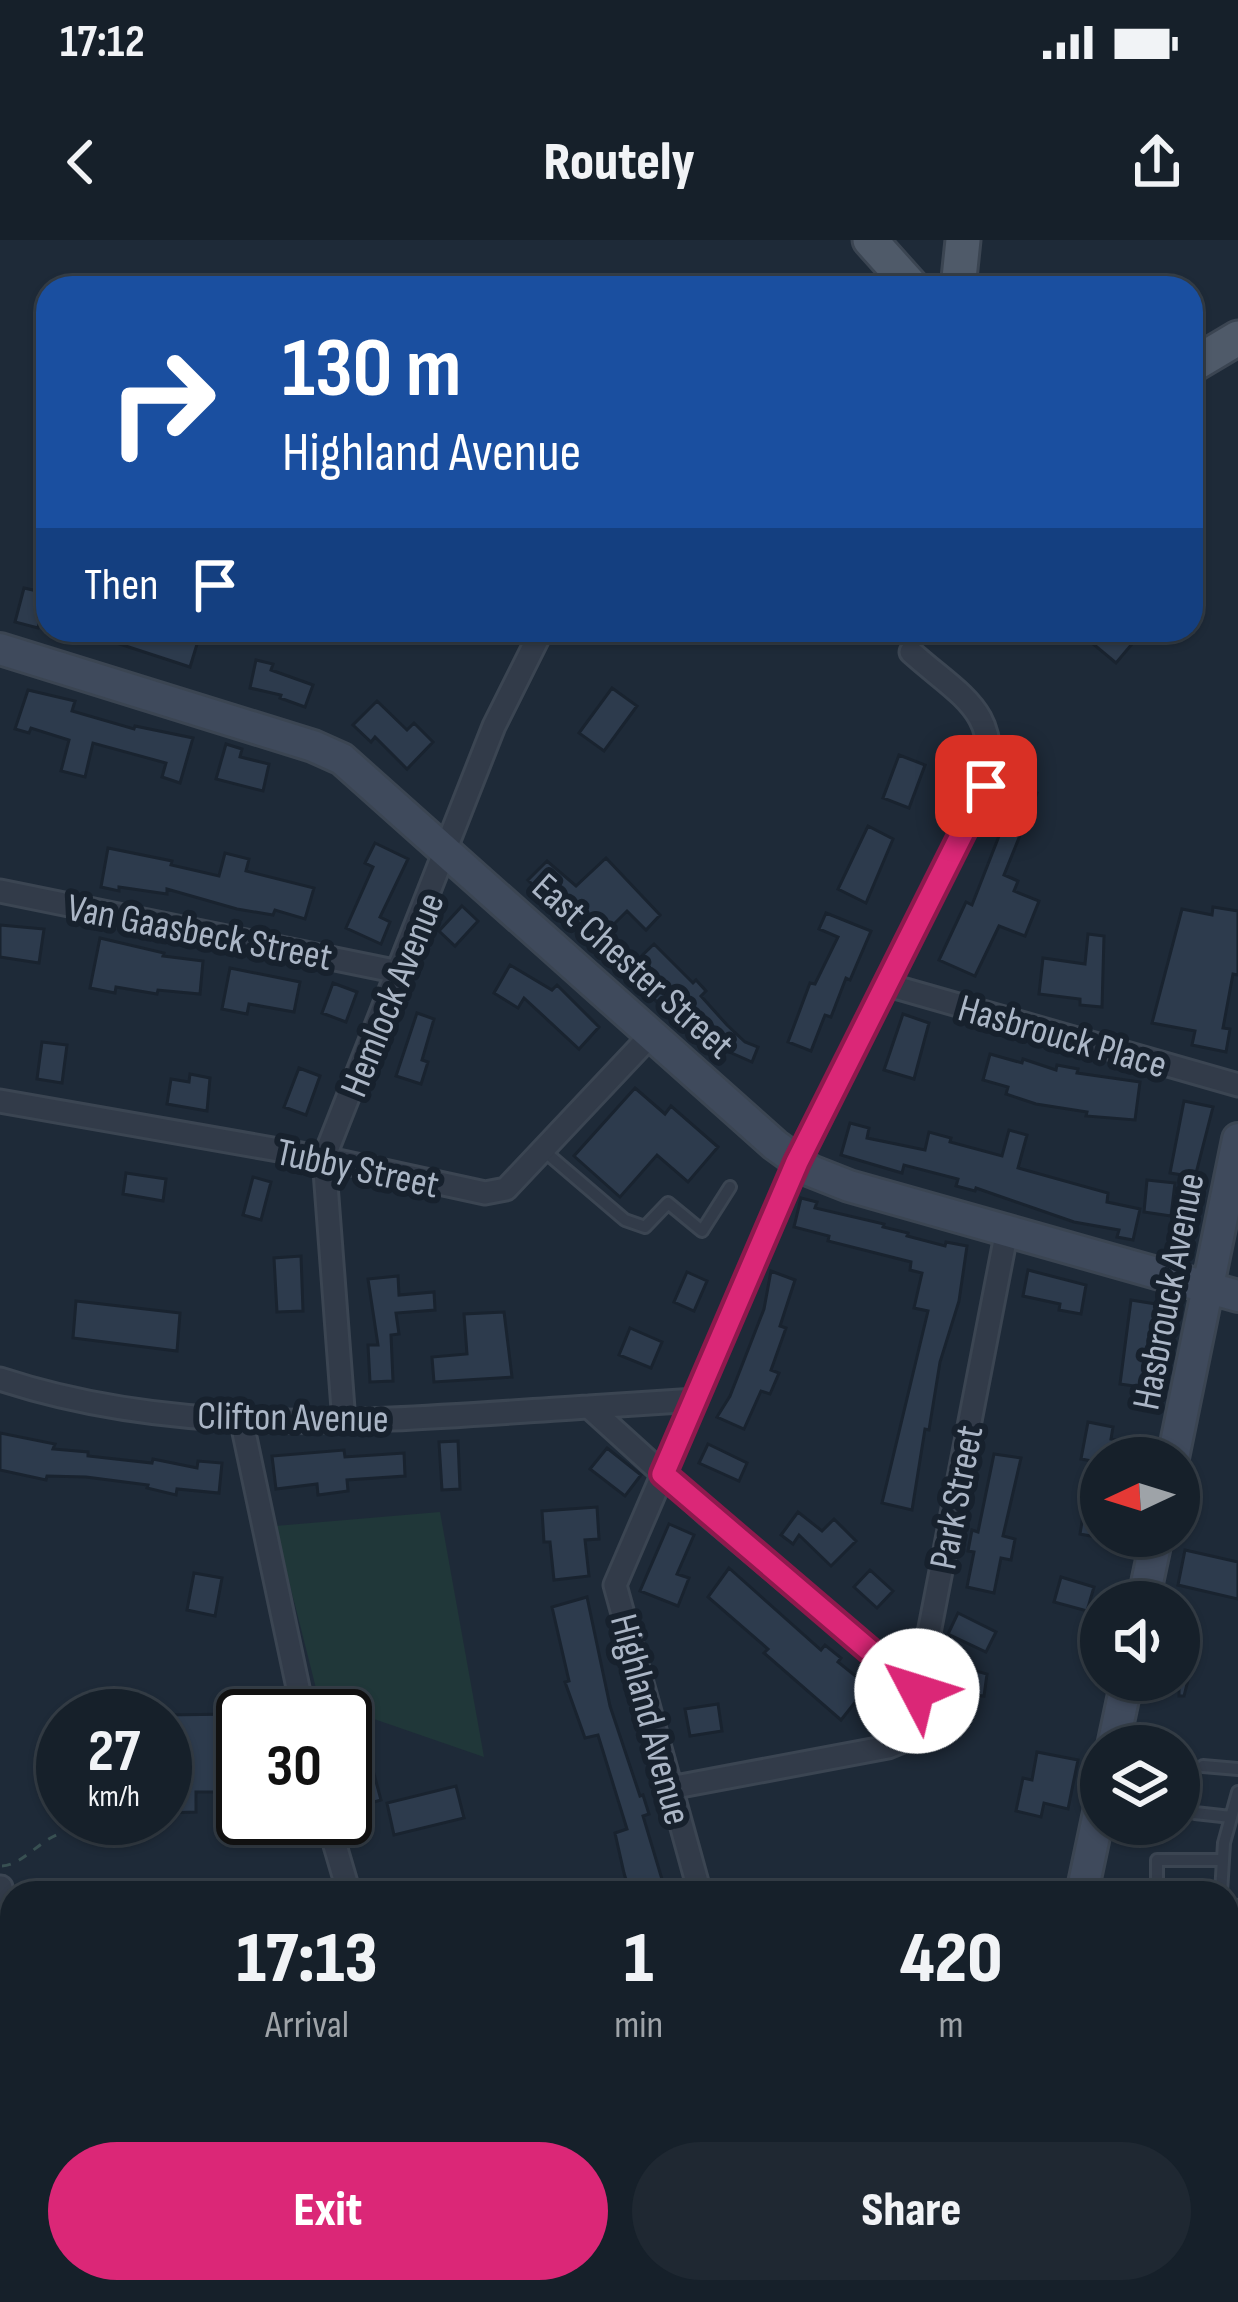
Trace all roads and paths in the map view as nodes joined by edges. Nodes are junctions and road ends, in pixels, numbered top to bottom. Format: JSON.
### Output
{"nodes":[{"id":1,"x":870,"y":240,"type":"edge"},
{"id":2,"x":963,"y":240,"type":"edge"},
{"id":3,"x":902,"y":276,"type":"edge"},
{"id":4,"x":959,"y":276,"type":"edge"},
{"id":5,"x":1238,"y":338,"type":"edge"},
{"id":6,"x":1203,"y":359,"type":"edge"},
{"id":7,"x":1238,"y":363,"type":"edge"},
{"id":8,"x":1203,"y":383,"type":"edge"},
{"id":9,"x":536,"y":642,"type":"edge"},
{"id":10,"x":0,"y":649,"type":"edge"},
{"id":11,"x":911,"y":652,"type":"dead end"},
{"id":12,"x":448,"y":851,"type":"junction"},
{"id":13,"x":0,"y":891,"type":"edge"},
{"id":14,"x":399,"y":972,"type":"junction"},
{"id":15,"x":888,"y":985,"type":"junction"},
{"id":16,"x":652,"y":1034,"type":"junction"},
{"id":17,"x":1238,"y":1085,"type":"edge"},
{"id":18,"x":0,"y":1101,"type":"edge"},
{"id":19,"x":1238,"y":1139,"type":"edge"},
{"id":20,"x":543,"y":1150,"type":"junction"},
{"id":21,"x":324,"y":1158,"type":"junction"},
{"id":22,"x":797,"y":1162,"type":"junction"},
{"id":23,"x":730,"y":1186,"type":"dead end"},
{"id":24,"x":1006,"y":1230,"type":"junction"},
{"id":25,"x":1207,"y":1286,"type":"junction"},
{"id":26,"x":1238,"y":1296,"type":"edge"},
{"id":27,"x":0,"y":1379,"type":"edge"},
{"id":28,"x":696,"y":1400,"type":"junction"},
{"id":29,"x":589,"y":1407,"type":"junction"},
{"id":30,"x":344,"y":1422,"type":"junction"},
{"id":31,"x":242,"y":1423,"type":"junction"},
{"id":32,"x":1177,"y":1437,"type":"edge"},
{"id":33,"x":663,"y":1474,"type":"junction"},
{"id":34,"x":298,"y":1689,"type":"edge"},
{"id":35,"x":917,"y":1691,"type":"junction"},
{"id":36,"x":1203,"y":1766,"type":"dead end"},
{"id":37,"x":1238,"y":1769,"type":"edge"},
{"id":38,"x":670,"y":1788,"type":"junction"},
{"id":39,"x":1238,"y":1792,"type":"edge"},
{"id":40,"x":1200,"y":1814,"type":"edge"},
{"id":41,"x":1231,"y":1817,"type":"junction"},
{"id":42,"x":37,"y":1845,"type":"edge"},
{"id":43,"x":334,"y":1845,"type":"edge"},
{"id":44,"x":1092,"y":1845,"type":"edge"},
{"id":45,"x":1222,"y":1860,"type":"junction"},
{"id":46,"x":0,"y":1866,"type":"edge"},
{"id":47,"x":344,"y":1881,"type":"edge"},
{"id":48,"x":697,"y":1881,"type":"edge"},
{"id":49,"x":1085,"y":1881,"type":"edge"},
{"id":50,"x":1156,"y":1881,"type":"edge"},
{"id":51,"x":1221,"y":1881,"type":"edge"}],
"edges":[{"from":1,"to":3,"type":"main road"},
{"from":2,"to":4,"type":"main road"},
{"from":5,"to":6,"type":"main road"},
{"from":7,"to":8,"type":"main road"},
{"from":9,"to":12,"type":"street","name":"Hemlock Avenue"},
{"from":10,"to":12,"type":"main road","name":"East Chester Street"},
{"from":11,"to":15,"type":"street","name":"Highland Avenue"},
{"from":12,"to":14,"type":"street","name":"Hemlock Avenue"},
{"from":12,"to":16,"type":"main road","name":"East Chester Street"},
{"from":13,"to":14,"type":"street","name":"Van Gaasbeck Street"},
{"from":14,"to":21,"type":"street","name":"Hemlock Avenue"},
{"from":15,"to":17,"type":"street","name":"Hasbrouck Place"},
{"from":15,"to":22,"type":"street","name":"Highland Avenue"},
{"from":16,"to":20,"type":"street","name":"Tubby Street"},
{"from":16,"to":22,"type":"main road","name":"East Chester Street"},
{"from":18,"to":21,"type":"street","name":"Tubby Street"},
{"from":19,"to":25,"type":"main road","name":"Hasbrouck Avenue"},
{"from":20,"to":21,"type":"street","name":"Tubby Street"},
{"from":20,"to":23,"type":"lane"},
{"from":21,"to":30,"type":"street","name":"Hemlock Avenue"},
{"from":22,"to":24,"type":"main road","name":"East Chester Street"},
{"from":22,"to":28,"type":"street","name":"Highland Avenue"},
{"from":24,"to":25,"type":"main road","name":"East Chester Street"},
{"from":24,"to":35,"type":"street","name":"Park Street"},
{"from":25,"to":26,"type":"main road","name":"East Chester Street"},
{"from":25,"to":32,"type":"main road","name":"Hasbrouck Avenue"},
{"from":27,"to":31,"type":"street","name":"Clifton Avenue"},
{"from":28,"to":29,"type":"street","name":"Clifton Avenue"},
{"from":28,"to":33,"type":"street","name":"Highland Avenue"},
{"from":29,"to":30,"type":"street","name":"Clifton Avenue"},
{"from":29,"to":33,"type":"street"},
{"from":30,"to":31,"type":"street","name":"Clifton Avenue"},
{"from":31,"to":34,"type":"street"},
{"from":33,"to":35,"type":"street"},
{"from":33,"to":38,"type":"street","name":"Highland Avenue"},
{"from":35,"to":38,"type":"street","name":"Park Street"},
{"from":36,"to":37,"type":"lane"},
{"from":38,"to":48,"type":"street","name":"Highland Avenue"},
{"from":39,"to":41,"type":"lane"},
{"from":40,"to":41,"type":"lane"},
{"from":41,"to":45,"type":"lane"},
{"from":42,"to":46,"type":"path"},
{"from":43,"to":47,"type":"street"},
{"from":44,"to":49,"type":"main road"},
{"from":45,"to":50,"type":"lane"},
{"from":45,"to":51,"type":"lane"}]}
